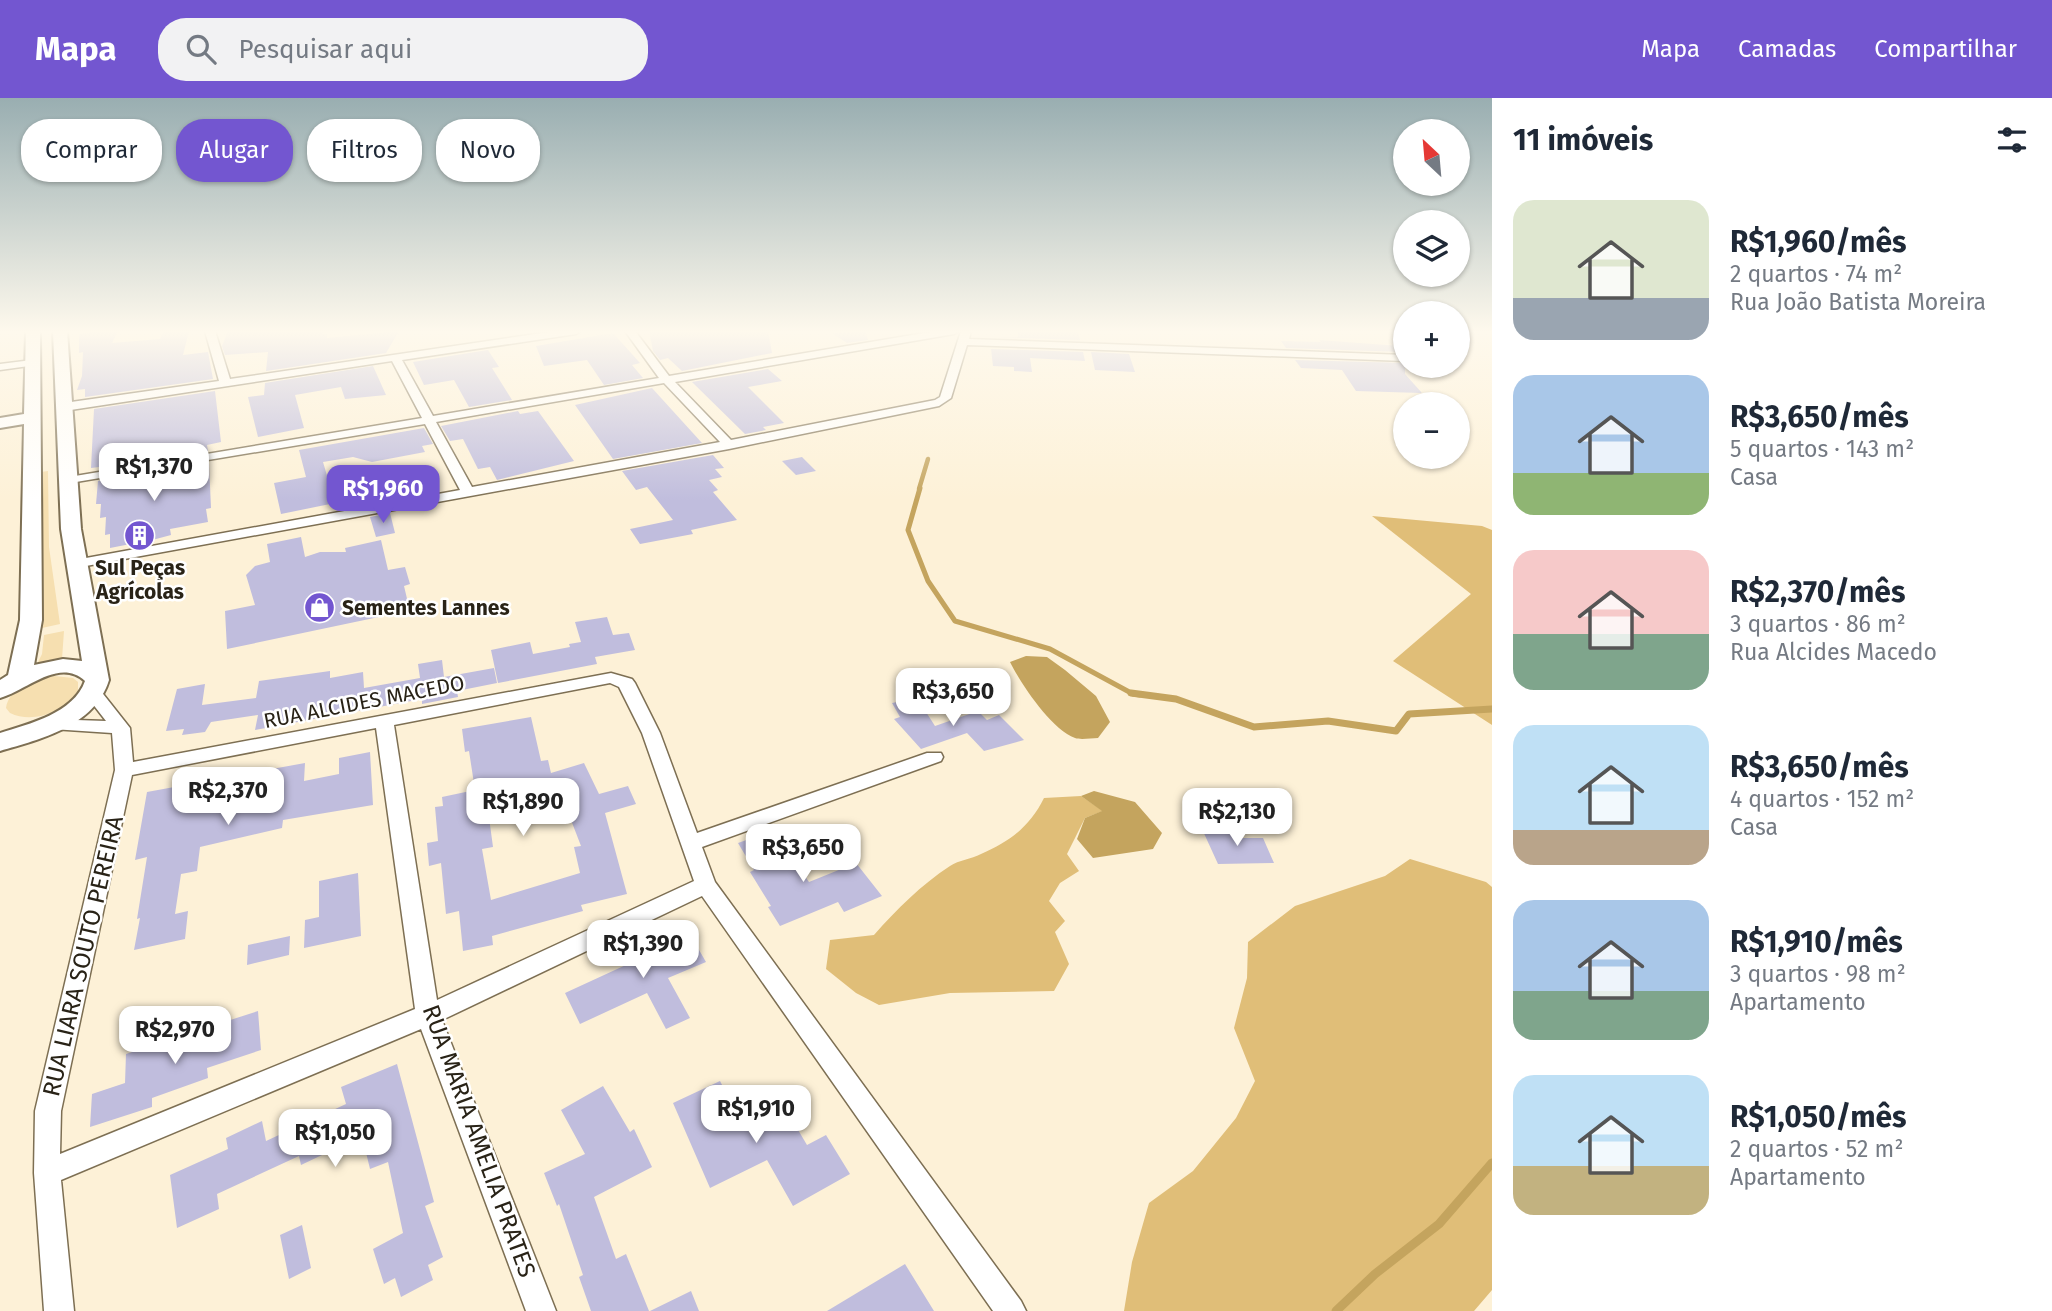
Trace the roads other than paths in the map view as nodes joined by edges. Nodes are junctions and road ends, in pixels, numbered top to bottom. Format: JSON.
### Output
{"nodes":[{"id":1,"x":32,"y":388,"type":"edge"},
{"id":2,"x":63,"y":388,"type":"edge"},
{"id":3,"x":201,"y":388,"type":"edge"},
{"id":4,"x":412,"y":388,"type":"edge"},
{"id":5,"x":615,"y":388,"type":"edge"},
{"id":6,"x":674,"y":388,"type":"edge"},
{"id":7,"x":948,"y":388,"type":"edge"},
{"id":8,"x":64,"y":407,"type":"junction"},
{"id":9,"x":32,"y":418,"type":"junction"},
{"id":10,"x":428,"y":419,"type":"junction"},
{"id":11,"x":0,"y":423,"type":"edge"},
{"id":12,"x":729,"y":445,"type":"junction"},
{"id":13,"x":69,"y":481,"type":"junction"},
{"id":14,"x":468,"y":493,"type":"junction"},
{"id":15,"x":75,"y":564,"type":"junction"},
{"id":16,"x":10,"y":684,"type":"edge"},
{"id":17,"x":96,"y":687,"type":"junction"},
{"id":18,"x":384,"y":721,"type":"junction"},
{"id":19,"x":52,"y":723,"type":"junction"},
{"id":20,"x":0,"y":727,"type":"edge"},
{"id":21,"x":121,"y":728,"type":"junction"},
{"id":22,"x":0,"y":742,"type":"edge"},
{"id":23,"x":934,"y":757,"type":"dead end"},
{"id":24,"x":124,"y":769,"type":"junction"},
{"id":25,"x":692,"y":843,"type":"junction"},
{"id":26,"x":706,"y":885,"type":"junction"},
{"id":27,"x":428,"y":1015,"type":"junction"},
{"id":28,"x":47,"y":1173,"type":"junction"},
{"id":29,"x":59,"y":1311,"type":"edge"},
{"id":30,"x":541,"y":1311,"type":"edge"},
{"id":31,"x":1011,"y":1311,"type":"edge"}],
"edges":[{"from":1,"to":9,"type":"main road"},
{"from":2,"to":8,"type":"main road"},
{"from":3,"to":8,"type":"street"},
{"from":4,"to":10,"type":"street"},
{"from":5,"to":10,"type":"street"},
{"from":6,"to":12,"type":"street"},
{"from":7,"to":12,"type":"street"},
{"from":8,"to":13,"type":"main road"},
{"from":9,"to":11,"type":"main road"},
{"from":9,"to":16,"type":"main road"},
{"from":10,"to":13,"type":"street"},
{"from":10,"to":14,"type":"street"},
{"from":12,"to":14,"type":"street"},
{"from":13,"to":15,"type":"main road"},
{"from":14,"to":15,"type":"street"},
{"from":15,"to":17,"type":"main road"},
{"from":16,"to":17,"type":"main road"},
{"from":17,"to":19,"type":"main road"},
{"from":17,"to":21,"type":"street"},
{"from":18,"to":24,"type":"street","name":"RUA ALCIDES MACEDO"},
{"from":18,"to":25,"type":"street","name":"RUA ALCIDES MACEDO"},
{"from":18,"to":27,"type":"street","name":"RUA MARIA AMELIA PRATES"},
{"from":19,"to":20,"type":"main road"},
{"from":19,"to":21,"type":"street"},
{"from":19,"to":22,"type":"main road"},
{"from":21,"to":24,"type":"street","name":"RUA LIARA SOUTO PEREIRA"},
{"from":23,"to":25,"type":"street"},
{"from":24,"to":28,"type":"street","name":"RUA LIARA SOUTO PEREIRA"},
{"from":25,"to":26,"type":"street"},
{"from":26,"to":27,"type":"street"},
{"from":26,"to":31,"type":"street"},
{"from":27,"to":28,"type":"street"},
{"from":27,"to":30,"type":"street","name":"RUA MARIA AMELIA PRATES"},
{"from":28,"to":29,"type":"street","name":"RUA LIARA SOUTO PEREIRA"}]}
